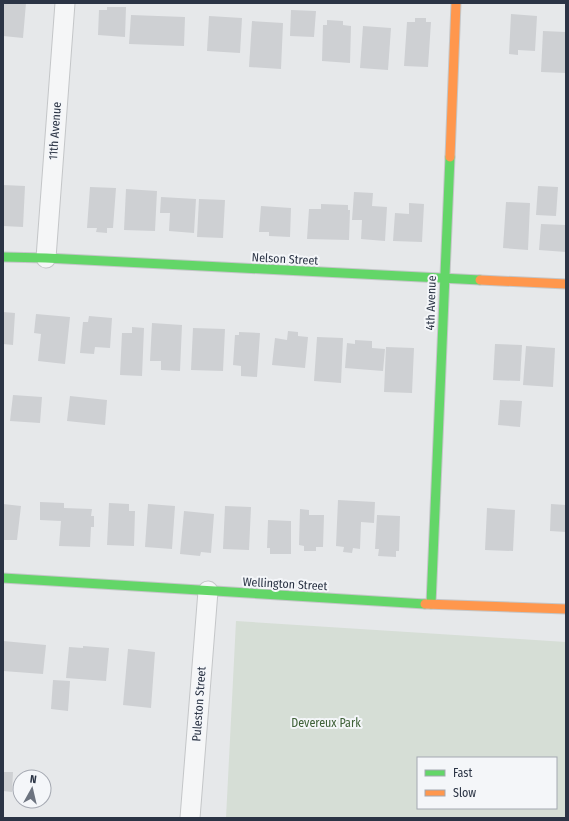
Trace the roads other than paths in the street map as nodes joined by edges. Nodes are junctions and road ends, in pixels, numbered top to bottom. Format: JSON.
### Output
{"nodes":[{"id":1,"x":65,"y":3,"type":"edge"},
{"id":2,"x":456,"y":3,"type":"edge"},
{"id":3,"x":3,"y":257,"type":"edge"},
{"id":4,"x":46,"y":258,"type":"junction"},
{"id":5,"x":444,"y":279,"type":"junction"},
{"id":6,"x":566,"y":284,"type":"edge"},
{"id":7,"x":3,"y":578,"type":"edge"},
{"id":8,"x":208,"y":591,"type":"junction"},
{"id":9,"x":431,"y":604,"type":"junction"},
{"id":10,"x":566,"y":609,"type":"edge"},
{"id":11,"x":190,"y":818,"type":"edge"}],
"edges":[{"from":1,"to":4,"type":"street","name":"11th Avenue"},
{"from":2,"to":5,"type":"street","name":"4th Avenue"},
{"from":3,"to":4,"type":"street","name":"Nelson Street"},
{"from":4,"to":5,"type":"street","name":"Nelson Street"},
{"from":5,"to":6,"type":"street","name":"Nelson Street"},
{"from":5,"to":9,"type":"street","name":"4th Avenue"},
{"from":7,"to":8,"type":"street","name":"Wellington Street"},
{"from":8,"to":9,"type":"street","name":"Wellington Street"},
{"from":8,"to":11,"type":"street","name":"Puleston Street"},
{"from":9,"to":10,"type":"street","name":"Wellington Street"}]}
